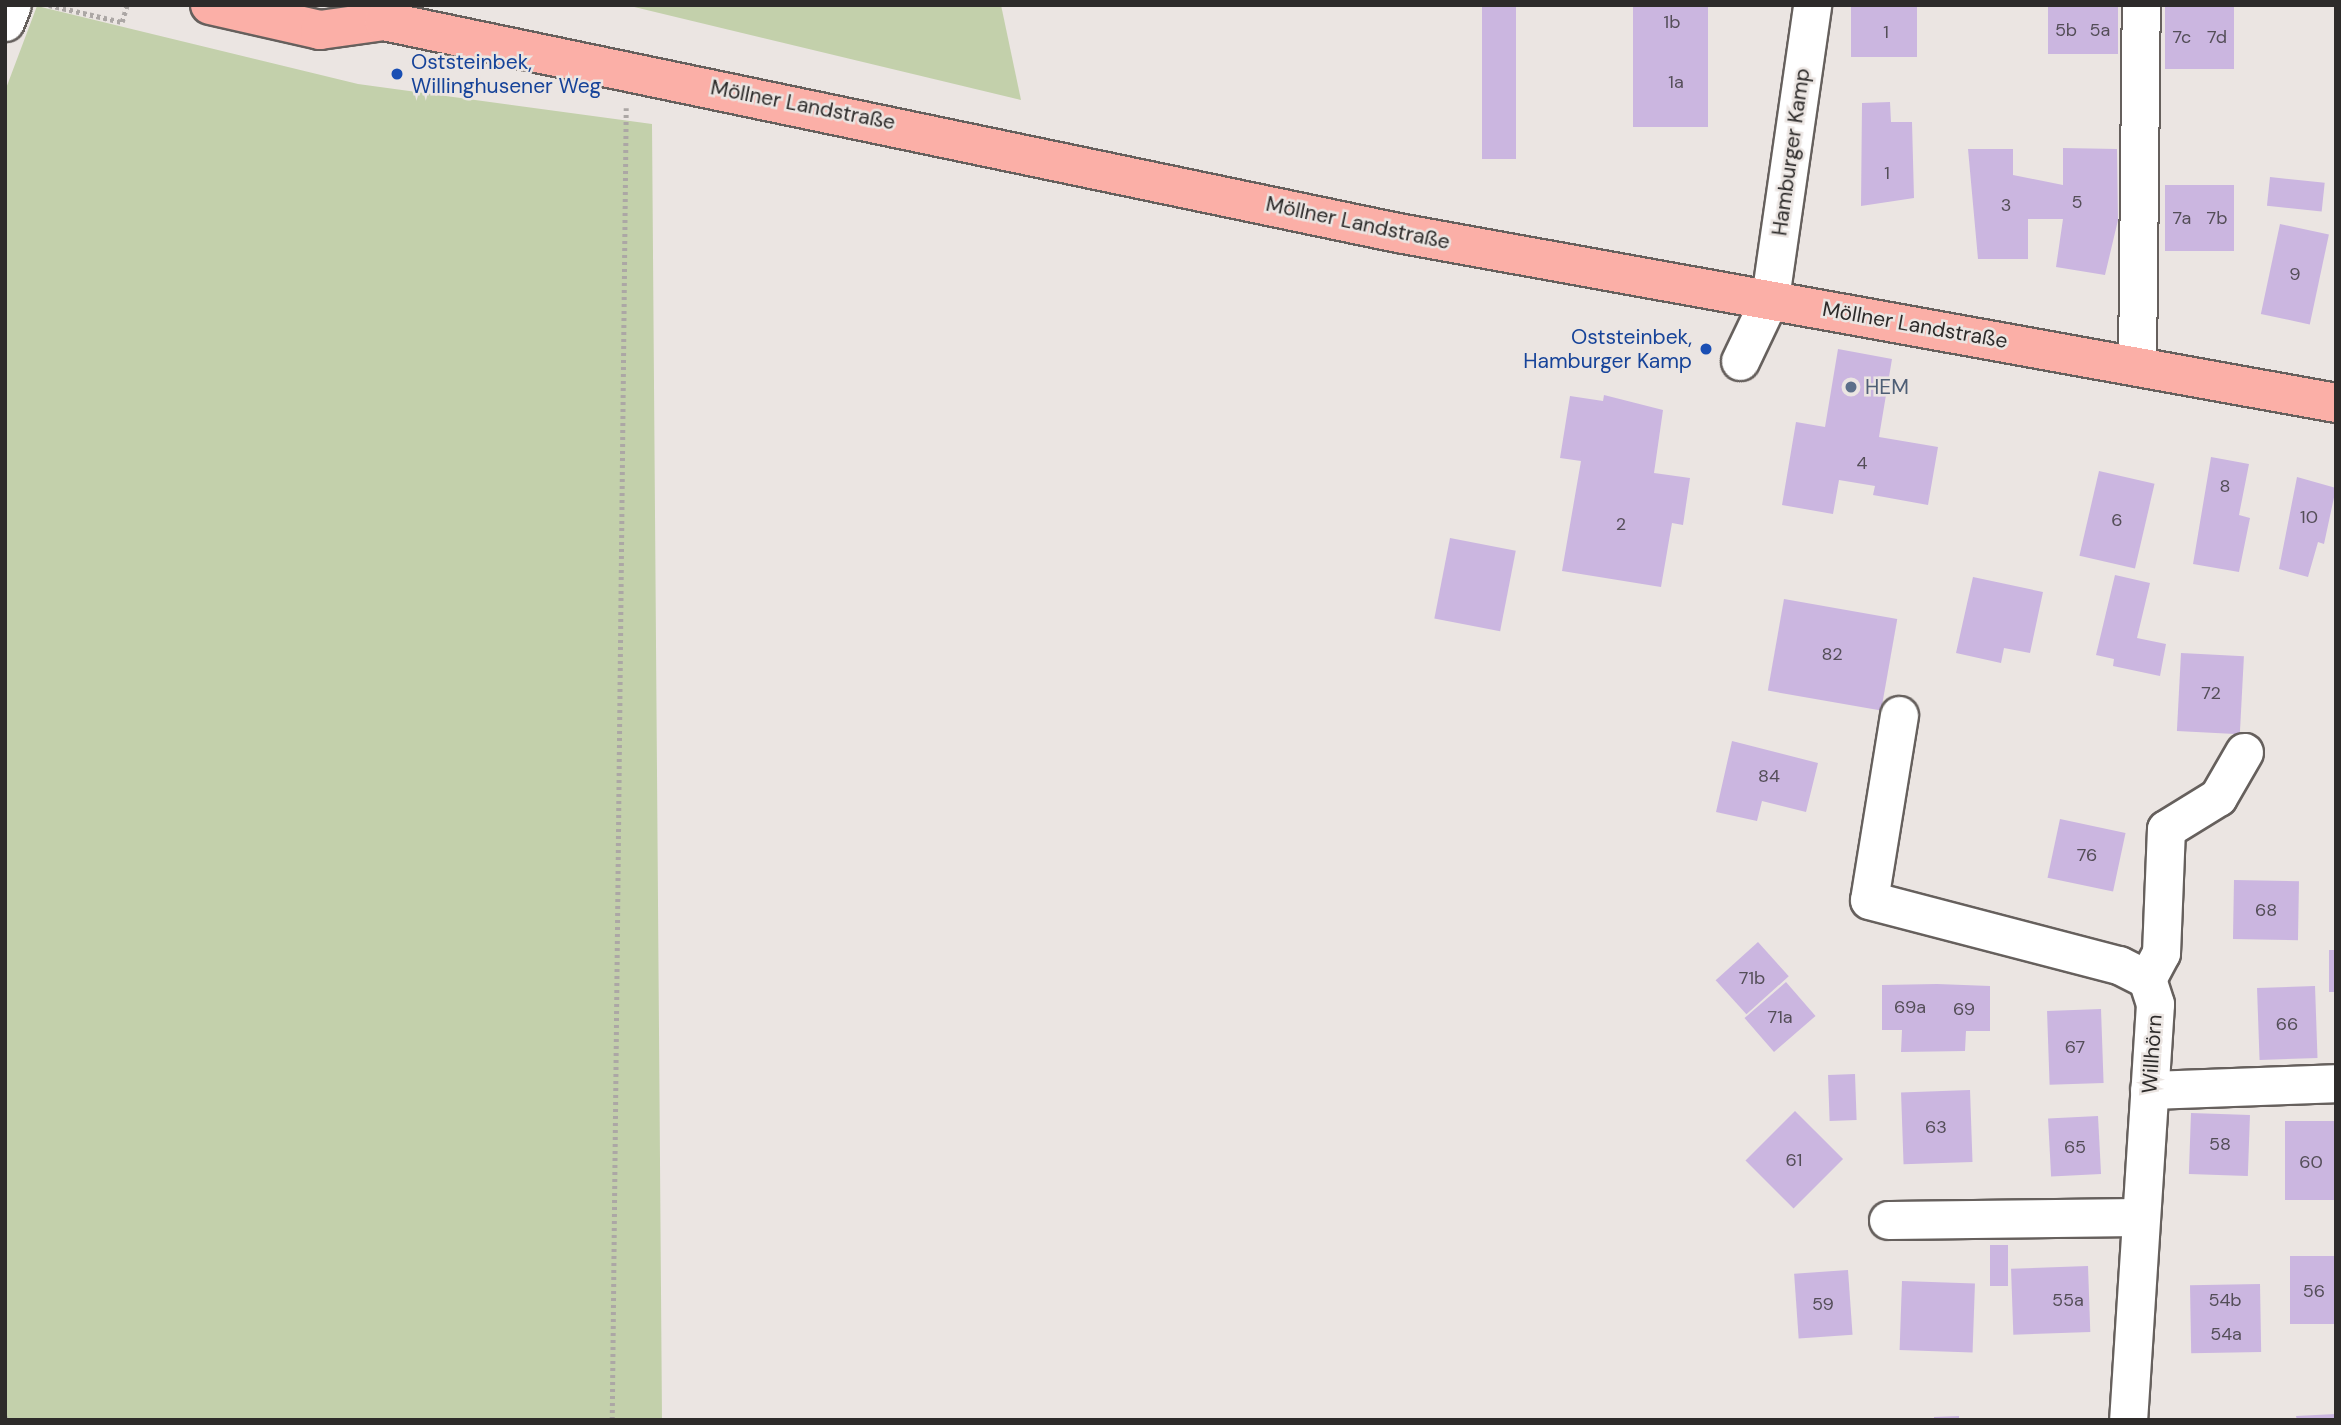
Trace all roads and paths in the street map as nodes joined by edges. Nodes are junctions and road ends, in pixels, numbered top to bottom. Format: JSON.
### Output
{"nodes":[{"id":1,"x":12,"y":5,"type":"edge"},
{"id":2,"x":49,"y":5,"type":"edge"},
{"id":3,"x":127,"y":5,"type":"edge"},
{"id":4,"x":210,"y":5,"type":"edge"},
{"id":5,"x":1812,"y":5,"type":"edge"},
{"id":6,"x":2141,"y":5,"type":"edge"},
{"id":7,"x":375,"y":13,"type":"edge"},
{"id":8,"x":5,"y":22,"type":"edge"},
{"id":9,"x":628,"y":69,"type":"junction"},
{"id":10,"x":1769,"y":298,"type":"junction"},
{"id":11,"x":1740,"y":361,"type":"dead end"},
{"id":12,"x":2137,"y":366,"type":"junction"},
{"id":13,"x":2336,"y":403,"type":"edge"},
{"id":14,"x":1899,"y":716,"type":"dead end"},
{"id":15,"x":2244,"y":752,"type":"dead end"},
{"id":16,"x":2147,"y":979,"type":"junction"},
{"id":17,"x":2336,"y":1083,"type":"edge"},
{"id":18,"x":2149,"y":1090,"type":"junction"},
{"id":19,"x":2140,"y":1217,"type":"junction"},
{"id":20,"x":1888,"y":1220,"type":"dead end"},
{"id":21,"x":612,"y":1420,"type":"edge"},
{"id":22,"x":2128,"y":1420,"type":"edge"}],
"edges":[{"from":1,"to":8,"type":"street"},
{"from":2,"to":3,"type":"path"},
{"from":4,"to":7,"type":"main road","name":"Möllner Landstraße"},
{"from":5,"to":10,"type":"street","name":"Hamburger Kamp"},
{"from":6,"to":12,"type":"street"},
{"from":7,"to":9,"type":"main road","name":"Möllner Landstraße"},
{"from":9,"to":10,"type":"main road","name":"Möllner Landstraße"},
{"from":9,"to":21,"type":"path"},
{"from":10,"to":11,"type":"street","name":"Hamburger Kamp"},
{"from":10,"to":12,"type":"main road","name":"Möllner Landstraße"},
{"from":12,"to":13,"type":"main road","name":"Möllner Landstraße"},
{"from":14,"to":16,"type":"street"},
{"from":15,"to":16,"type":"street"},
{"from":16,"to":18,"type":"street","name":"Willhörn"},
{"from":17,"to":18,"type":"street"},
{"from":18,"to":19,"type":"street","name":"Willhörn"},
{"from":19,"to":20,"type":"street"},
{"from":19,"to":22,"type":"street","name":"Willhörn"}]}
